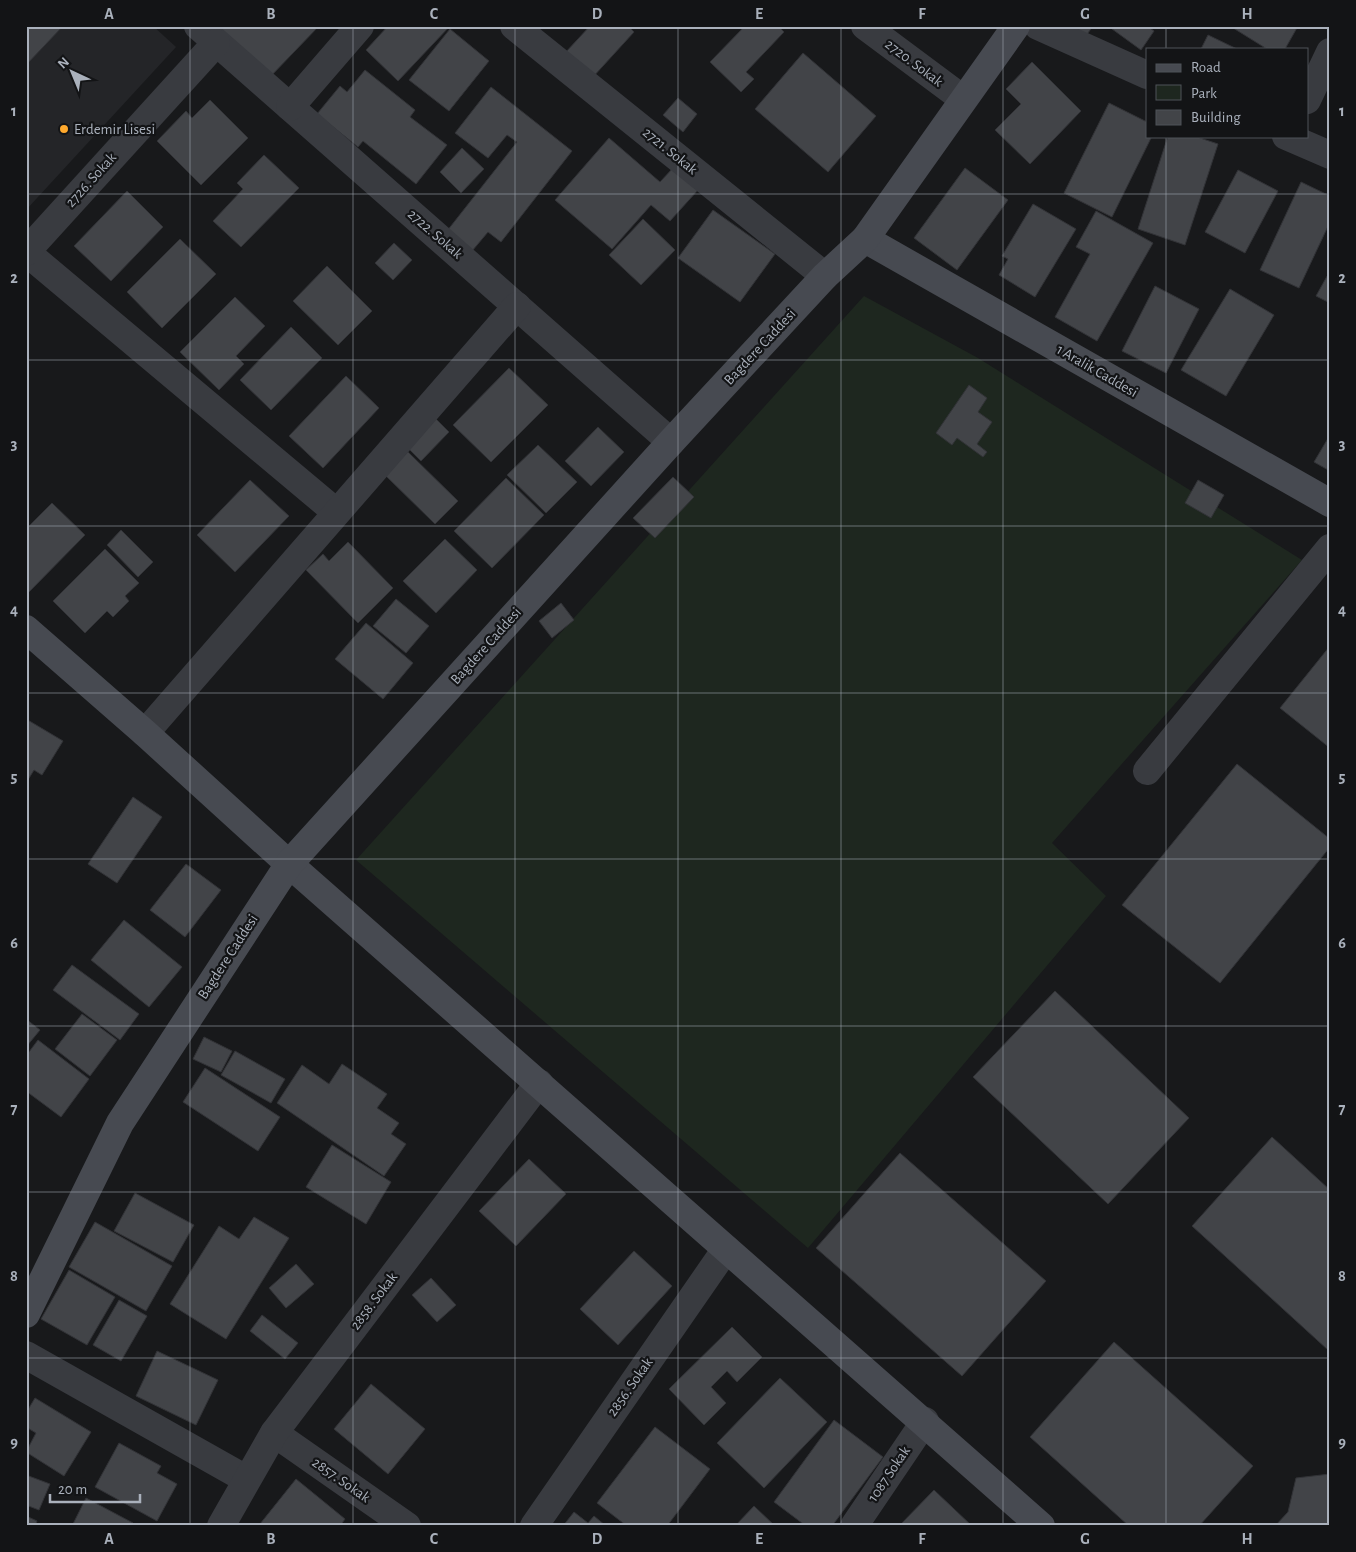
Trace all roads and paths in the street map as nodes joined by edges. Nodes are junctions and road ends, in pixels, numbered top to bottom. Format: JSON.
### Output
{"nodes":[{"id":1,"x":360,"y":26,"type":"edge"},
{"id":2,"x":514,"y":26,"type":"edge"},
{"id":3,"x":865,"y":26,"type":"edge"},
{"id":4,"x":1016,"y":26,"type":"edge"},
{"id":5,"x":1038,"y":26,"type":"edge"},
{"id":6,"x":207,"y":34,"type":"edge"},
{"id":7,"x":1330,"y":52,"type":"edge"},
{"id":8,"x":1146,"y":75,"type":"edge"},
{"id":9,"x":1308,"y":98,"type":"edge"},
{"id":10,"x":963,"y":99,"type":"junction"},
{"id":11,"x":290,"y":107,"type":"junction"},
{"id":12,"x":1291,"y":138,"type":"edge"},
{"id":13,"x":1330,"y":155,"type":"edge"},
{"id":14,"x":865,"y":239,"type":"junction"},
{"id":15,"x":26,"y":252,"type":"edge"},
{"id":16,"x":825,"y":276,"type":"junction"},
{"id":17,"x":517,"y":306,"type":"junction"},
{"id":18,"x":671,"y":442,"type":"junction"},
{"id":19,"x":1330,"y":503,"type":"edge"},
{"id":20,"x":336,"y":512,"type":"junction"},
{"id":21,"x":1330,"y":548,"type":"edge"},
{"id":22,"x":26,"y":629,"type":"edge"},
{"id":23,"x":145,"y":733,"type":"junction"},
{"id":24,"x":1147,"y":771,"type":"dead end"},
{"id":25,"x":289,"y":864,"type":"junction"},
{"id":26,"x":539,"y":1083,"type":"junction"},
{"id":27,"x":726,"y":1249,"type":"junction"},
{"id":28,"x":26,"y":1314,"type":"edge"},
{"id":29,"x":26,"y":1355,"type":"edge"},
{"id":30,"x":924,"y":1422,"type":"junction"},
{"id":31,"x":274,"y":1433,"type":"junction"},
{"id":32,"x":246,"y":1479,"type":"junction"},
{"id":33,"x":221,"y":1526,"type":"edge"},
{"id":34,"x":408,"y":1526,"type":"edge"},
{"id":35,"x":534,"y":1526,"type":"edge"},
{"id":36,"x":854,"y":1526,"type":"edge"},
{"id":37,"x":1041,"y":1526,"type":"edge"}],
"edges":[{"from":1,"to":11,"type":"street"},
{"from":2,"to":16,"type":"street","name":"2721. Sokak"},
{"from":3,"to":10,"type":"street","name":"2720. Sokak"},
{"from":4,"to":10,"type":"main road","name":"Bagdere Caddesi"},
{"from":5,"to":8,"type":"street"},
{"from":6,"to":11,"type":"street","name":"2722. Sokak"},
{"from":6,"to":15,"type":"street","name":"2726. Sokak"},
{"from":7,"to":9,"type":"street"},
{"from":10,"to":14,"type":"main road","name":"Bagdere Caddesi"},
{"from":11,"to":17,"type":"street","name":"2722. Sokak"},
{"from":12,"to":13,"type":"street"},
{"from":14,"to":16,"type":"main road","name":"Bagdere Caddesi"},
{"from":14,"to":19,"type":"main road","name":"1 Aralik Caddesi"},
{"from":15,"to":20,"type":"street"},
{"from":16,"to":18,"type":"main road","name":"Bagdere Caddesi"},
{"from":17,"to":18,"type":"street","name":"2722. Sokak"},
{"from":17,"to":20,"type":"street"},
{"from":18,"to":25,"type":"main road","name":"Bagdere Caddesi"},
{"from":20,"to":23,"type":"street"},
{"from":21,"to":24,"type":"street"},
{"from":22,"to":23,"type":"main road"},
{"from":23,"to":25,"type":"main road"},
{"from":25,"to":26,"type":"main road"},
{"from":25,"to":28,"type":"main road","name":"Bagdere Caddesi"},
{"from":26,"to":27,"type":"main road"},
{"from":26,"to":31,"type":"street","name":"2858. Sokak"},
{"from":27,"to":30,"type":"main road"},
{"from":27,"to":35,"type":"street","name":"2856. Sokak"},
{"from":29,"to":32,"type":"street"},
{"from":30,"to":36,"type":"street","name":"1087 Sokak"},
{"from":30,"to":37,"type":"main road"},
{"from":31,"to":32,"type":"street","name":"2858. Sokak"},
{"from":31,"to":34,"type":"street","name":"2857. Sokak"},
{"from":32,"to":33,"type":"street","name":"2858. Sokak"}]}
